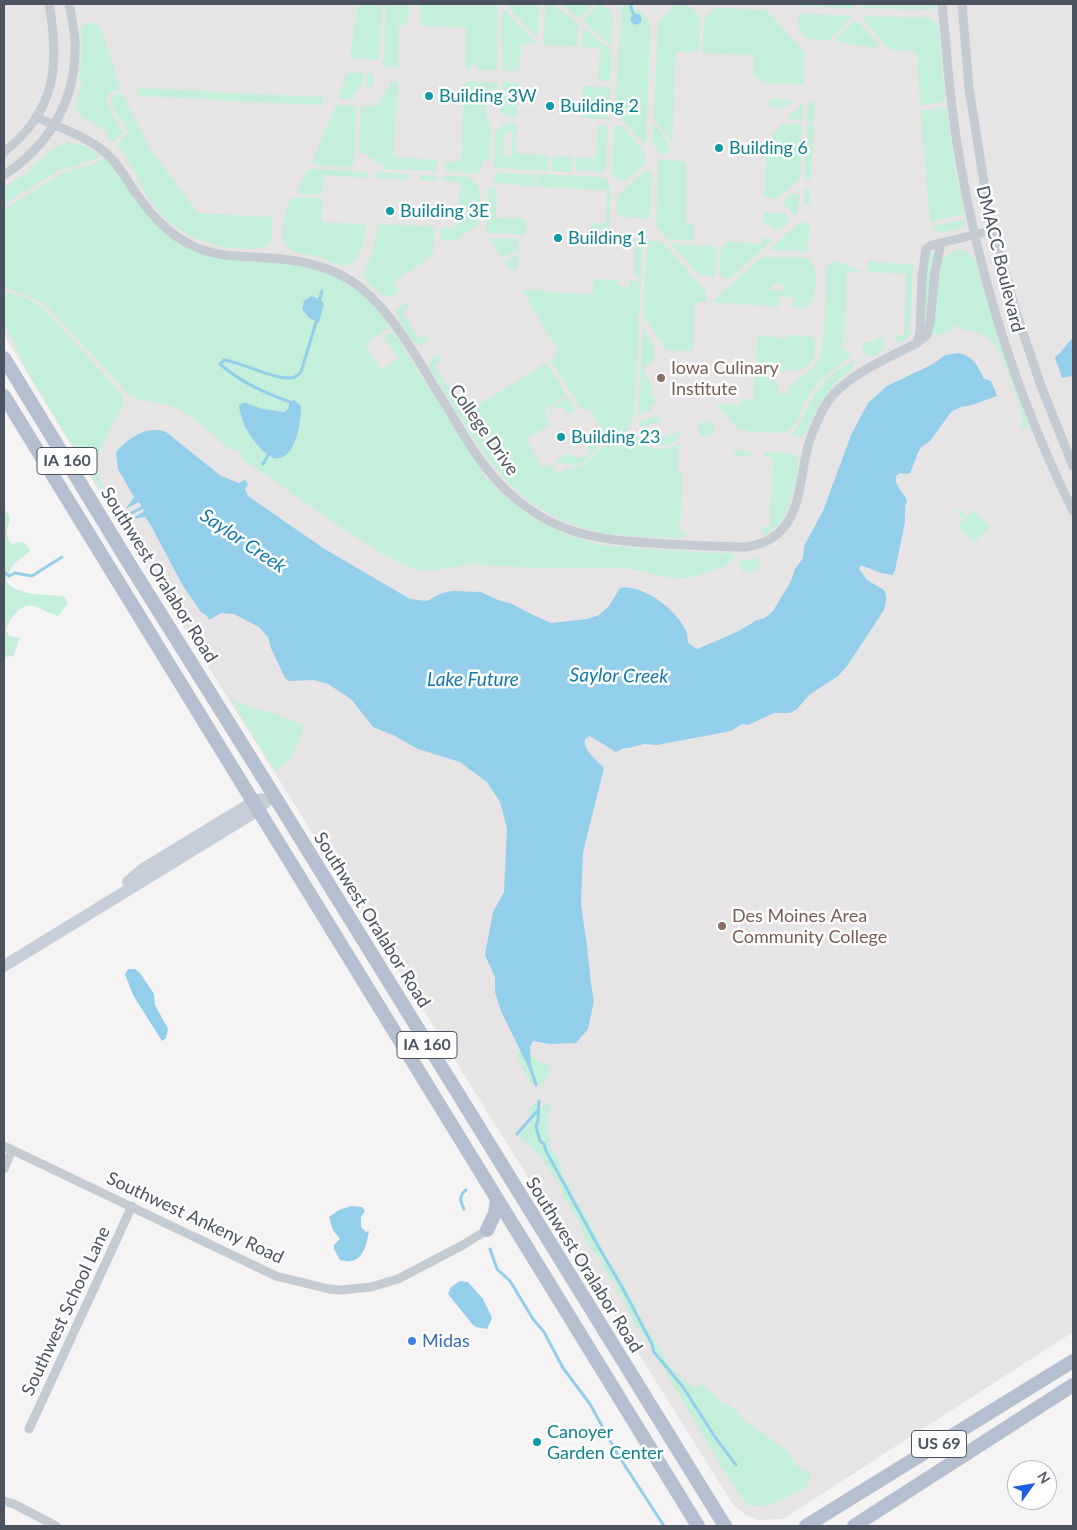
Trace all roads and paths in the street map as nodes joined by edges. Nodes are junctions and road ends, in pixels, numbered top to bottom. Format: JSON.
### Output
{"nodes":[{"id":1,"x":49,"y":4,"type":"edge"},
{"id":2,"x":69,"y":4,"type":"edge"},
{"id":3,"x":942,"y":4,"type":"edge"},
{"id":4,"x":962,"y":4,"type":"edge"},
{"id":5,"x":36,"y":117,"type":"junction"},
{"id":6,"x":54,"y":126,"type":"junction"},
{"id":7,"x":4,"y":152,"type":"edge"},
{"id":8,"x":4,"y":175,"type":"edge"},
{"id":9,"x":994,"y":230,"type":"junction"},
{"id":10,"x":975,"y":235,"type":"junction"},
{"id":11,"x":941,"y":243,"type":"junction"},
{"id":12,"x":917,"y":343,"type":"junction"},
{"id":13,"x":4,"y":358,"type":"edge"},
{"id":14,"x":4,"y":396,"type":"edge"},
{"id":15,"x":1073,"y":466,"type":"edge"},
{"id":16,"x":1073,"y":511,"type":"edge"},
{"id":17,"x":274,"y":795,"type":"junction"},
{"id":18,"x":255,"y":806,"type":"junction"},
{"id":19,"x":4,"y":966,"type":"edge"},
{"id":20,"x":8,"y":1148,"type":"edge"},
{"id":21,"x":4,"y":1169,"type":"edge"},
{"id":22,"x":496,"y":1199,"type":"junction"},
{"id":23,"x":132,"y":1206,"type":"junction"},
{"id":24,"x":487,"y":1230,"type":"junction"},
{"id":25,"x":517,"y":1232,"type":"junction"},
{"id":26,"x":1073,"y":1362,"type":"edge"},
{"id":27,"x":1073,"y":1385,"type":"edge"},
{"id":28,"x":29,"y":1429,"type":"dead end"},
{"id":29,"x":4,"y":1501,"type":"edge"},
{"id":30,"x":726,"y":1525,"type":"edge"},
{"id":31,"x":56,"y":1526,"type":"edge"},
{"id":32,"x":698,"y":1526,"type":"edge"},
{"id":33,"x":806,"y":1526,"type":"edge"},
{"id":34,"x":854,"y":1526,"type":"edge"}],
"edges":[{"from":1,"to":5,"type":"street"},
{"from":2,"to":6,"type":"street"},
{"from":3,"to":10,"type":"street","name":"DMACC Boulevard"},
{"from":4,"to":9,"type":"street","name":"DMACC Boulevard"},
{"from":5,"to":6,"type":"street","name":"College Drive"},
{"from":5,"to":7,"type":"street"},
{"from":6,"to":8,"type":"street"},
{"from":6,"to":12,"type":"street","name":"College Drive"},
{"from":9,"to":10,"type":"street"},
{"from":9,"to":15,"type":"street","name":"DMACC Boulevard"},
{"from":10,"to":11,"type":"street"},
{"from":10,"to":16,"type":"street","name":"DMACC Boulevard"},
{"from":11,"to":12,"type":"street","name":"College Drive"},
{"from":11,"to":12,"type":"street"},
{"from":13,"to":17,"type":"main road","name":"Southwest Oralabor Road","number":"IA 160"},
{"from":14,"to":18,"type":"main road","number":"IA 160"},
{"from":17,"to":18,"type":"street"},
{"from":17,"to":30,"type":"main road","name":"Southwest Oralabor Road","number":"IA 160"},
{"from":18,"to":19,"type":"street"},
{"from":18,"to":22,"type":"main road","number":"IA 160"},
{"from":20,"to":21,"type":"street"},
{"from":20,"to":23,"type":"street","name":"Southwest Ankeny Road"},
{"from":22,"to":24,"type":"main road"},
{"from":22,"to":25,"type":"main road","number":"IA 160"},
{"from":23,"to":24,"type":"street","name":"Southwest Ankeny Road"},
{"from":23,"to":28,"type":"street","name":"Southwest School Lane"},
{"from":24,"to":25,"type":"main road"},
{"from":25,"to":32,"type":"main road","number":"IA 160"},
{"from":26,"to":33,"type":"main road","number":"US 69"},
{"from":27,"to":34,"type":"main road","number":"US 69"},
{"from":29,"to":31,"type":"street"}]}
